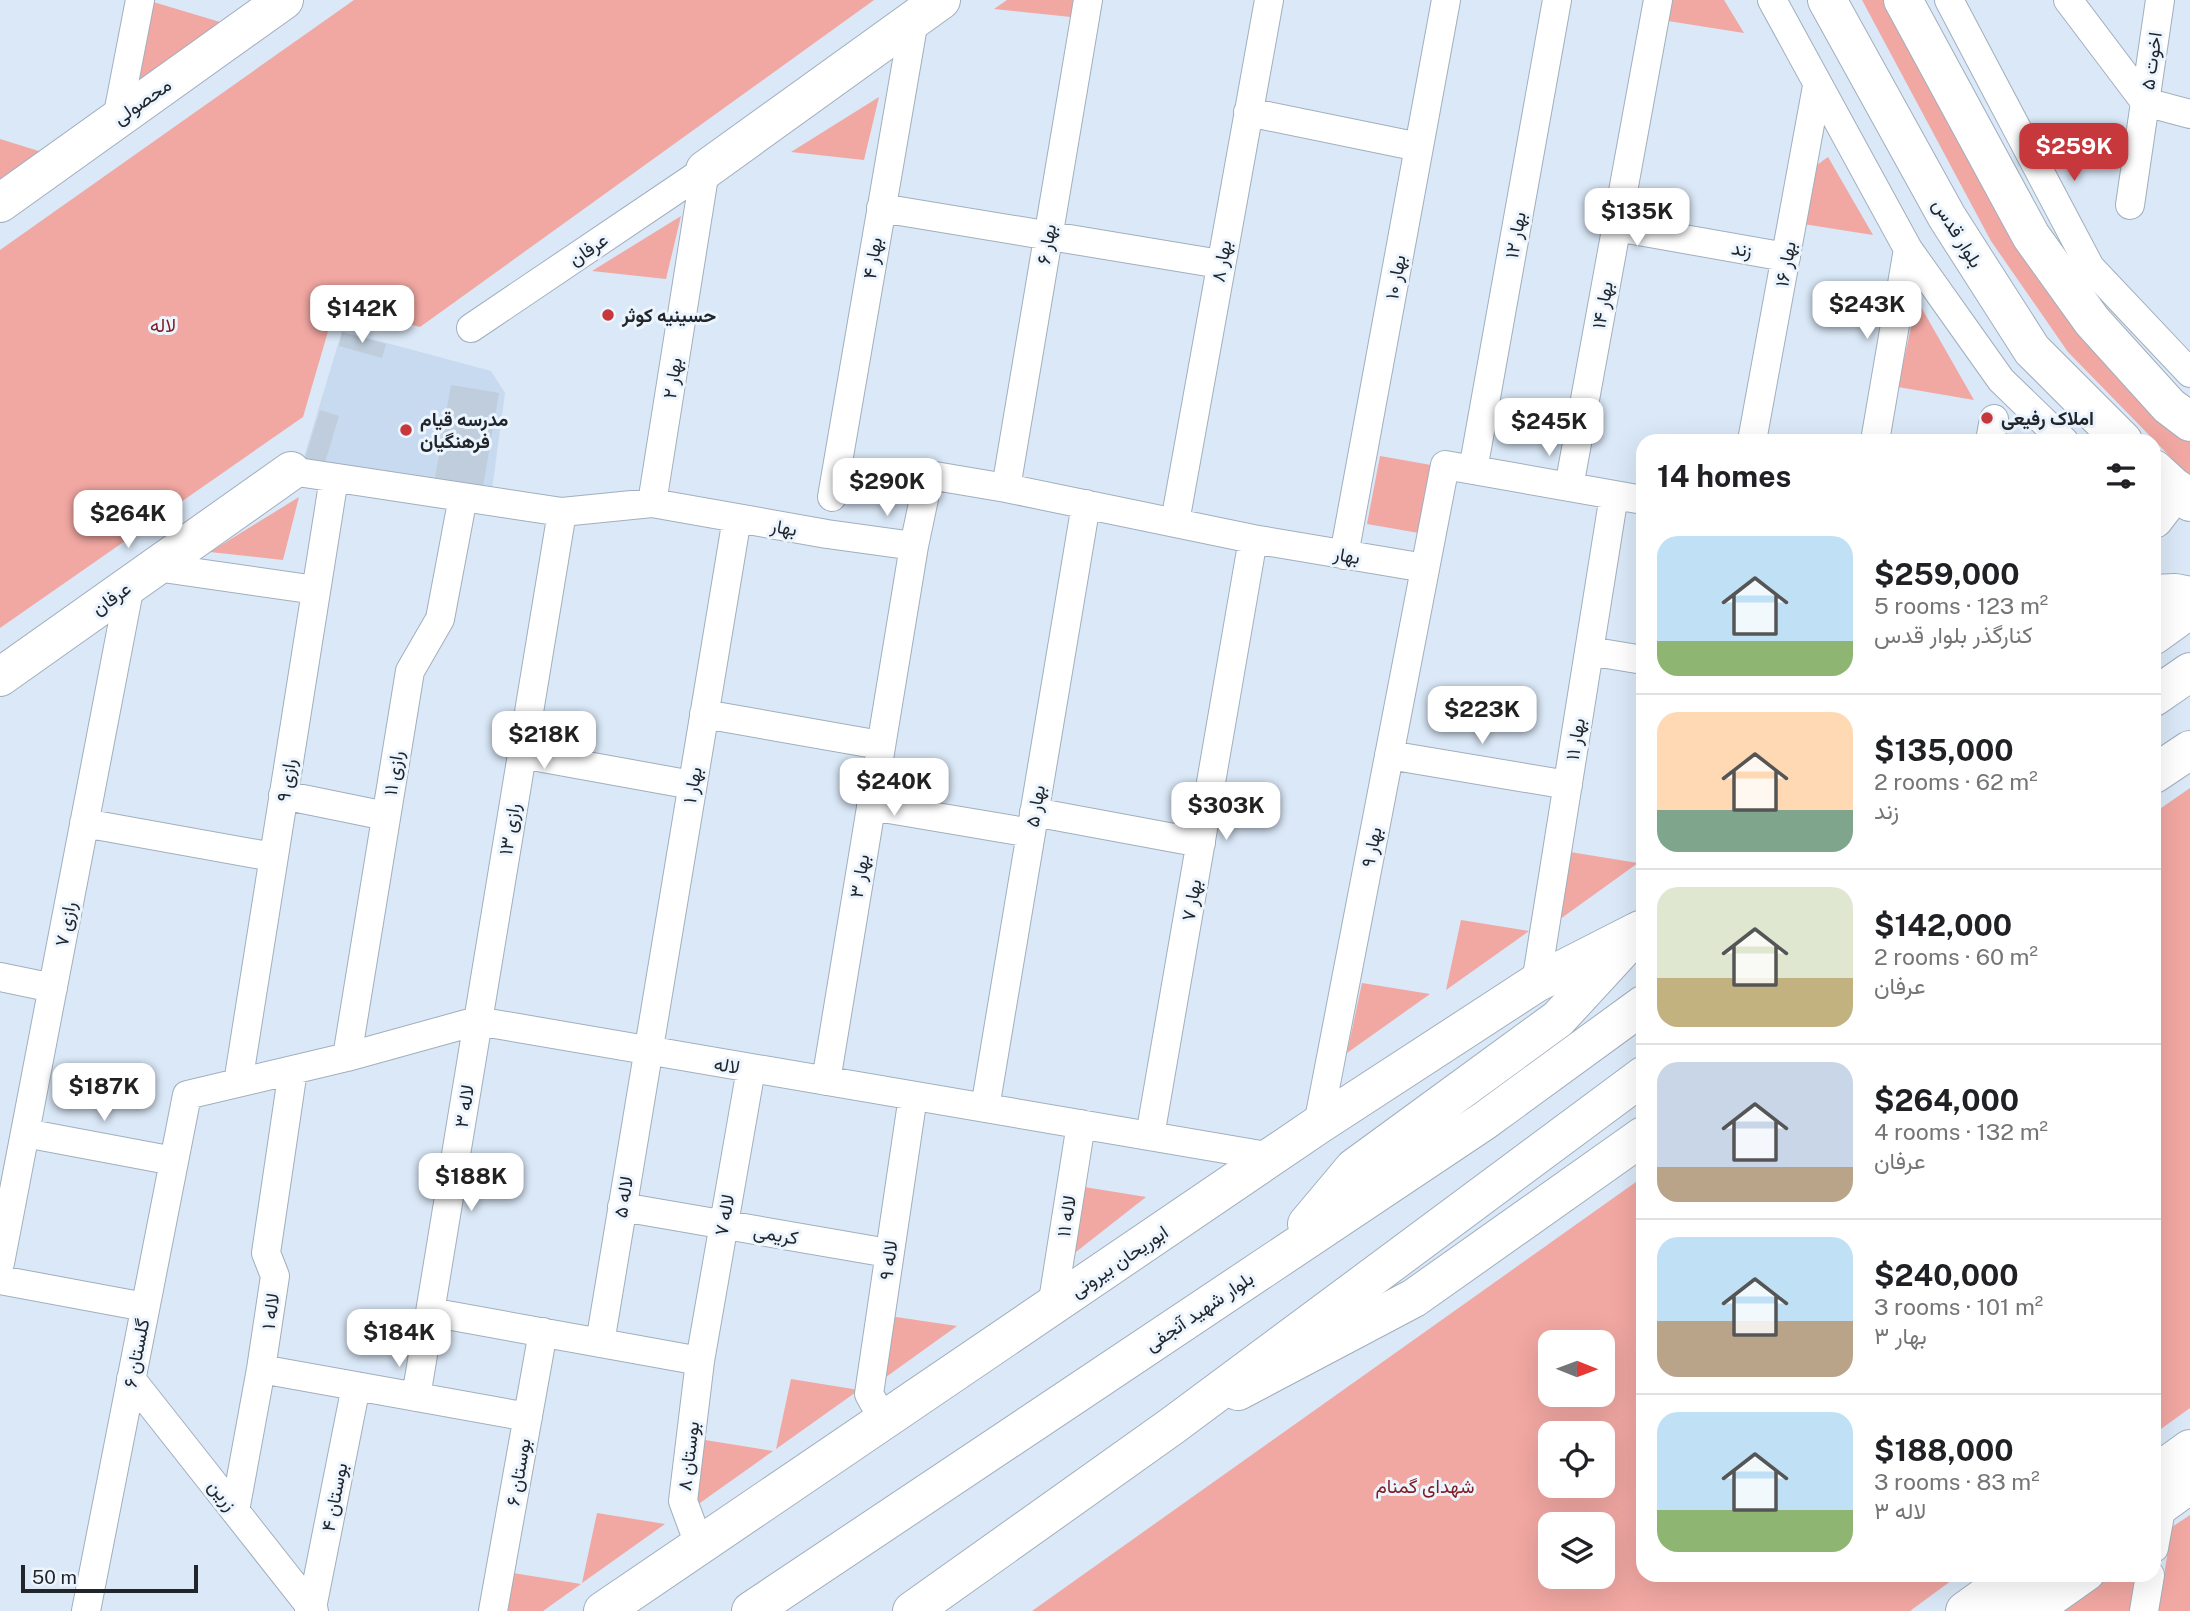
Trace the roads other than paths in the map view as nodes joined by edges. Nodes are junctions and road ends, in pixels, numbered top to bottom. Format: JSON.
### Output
{"nodes":[{"id":1,"x":140,"y":0,"type":"edge"},
{"id":2,"x":284,"y":0,"type":"edge"},
{"id":3,"x":1088,"y":0,"type":"edge"},
{"id":4,"x":1269,"y":0,"type":"edge"},
{"id":5,"x":1446,"y":0,"type":"edge"},
{"id":6,"x":1557,"y":0,"type":"edge"},
{"id":7,"x":1658,"y":0,"type":"edge"},
{"id":8,"x":1772,"y":0,"type":"edge"},
{"id":9,"x":1827,"y":0,"type":"edge"},
{"id":10,"x":1903,"y":0,"type":"edge"},
{"id":11,"x":1949,"y":0,"type":"edge"},
{"id":12,"x":2068,"y":0,"type":"edge"},
{"id":13,"x":2160,"y":0,"type":"edge"},
{"id":14,"x":927,"y":10,"type":"edge"},
{"id":15,"x":1817,"y":86,"type":"junction"},
{"id":16,"x":2146,"y":102,"type":"junction"},
{"id":17,"x":1248,"y":112,"type":"junction"},
{"id":18,"x":2190,"y":114,"type":"edge"},
{"id":19,"x":117,"y":119,"type":"junction"},
{"id":20,"x":1419,"y":147,"type":"junction"},
{"id":21,"x":705,"y":170,"type":"junction"},
{"id":22,"x":0,"y":203,"type":"edge"},
{"id":23,"x":2130,"y":205,"type":"dead end"},
{"id":24,"x":881,"y":208,"type":"junction"},
{"id":25,"x":1616,"y":227,"type":"junction"},
{"id":26,"x":1047,"y":236,"type":"junction"},
{"id":27,"x":1908,"y":249,"type":"junction"},
{"id":28,"x":1786,"y":257,"type":"junction"},
{"id":29,"x":1220,"y":264,"type":"junction"},
{"id":30,"x":471,"y":328,"type":"dead end"},
{"id":31,"x":2190,"y":373,"type":"edge"},
{"id":32,"x":2183,"y":413,"type":"edge"},
{"id":33,"x":1753,"y":434,"type":"edge"},
{"id":34,"x":1876,"y":434,"type":"edge"},
{"id":35,"x":2057,"y":434,"type":"edge"},
{"id":36,"x":2116,"y":434,"type":"edge"},
{"id":37,"x":1473,"y":470,"type":"junction"},
{"id":38,"x":291,"y":471,"type":"joint"},
{"id":39,"x":334,"y":478,"type":"junction"},
{"id":40,"x":1569,"y":486,"type":"junction"},
{"id":41,"x":2169,"y":487,"type":"edge"},
{"id":42,"x":1006,"y":488,"type":"junction"},
{"id":43,"x":1614,"y":495,"type":"junction"},
{"id":44,"x":463,"y":497,"type":"junction"},
{"id":45,"x":832,"y":497,"type":"dead end"},
{"id":46,"x":1636,"y":499,"type":"edge"},
{"id":47,"x":652,"y":503,"type":"junction"},
{"id":48,"x":1086,"y":504,"type":"junction"},
{"id":49,"x":2161,"y":504,"type":"edge"},
{"id":50,"x":562,"y":512,"type":"junction"},
{"id":51,"x":737,"y":519,"type":"junction"},
{"id":52,"x":1175,"y":522,"type":"junction"},
{"id":53,"x":1253,"y":539,"type":"junction"},
{"id":54,"x":914,"y":546,"type":"junction"},
{"id":55,"x":1344,"y":555,"type":"junction"},
{"id":56,"x":1424,"y":568,"type":"junction"},
{"id":57,"x":143,"y":576,"type":"junction"},
{"id":58,"x":316,"y":590,"type":"junction"},
{"id":59,"x":2161,"y":594,"type":"edge"},
{"id":60,"x":2190,"y":596,"type":"edge"},
{"id":61,"x":2190,"y":609,"type":"edge"},
{"id":62,"x":2161,"y":630,"type":"edge"},
{"id":63,"x":1589,"y":651,"type":"junction"},
{"id":64,"x":1636,"y":659,"type":"edge"},
{"id":65,"x":2190,"y":672,"type":"edge"},
{"id":66,"x":0,"y":677,"type":"edge"},
{"id":67,"x":2161,"y":692,"type":"edge"},
{"id":68,"x":704,"y":715,"type":"junction"},
{"id":69,"x":880,"y":745,"type":"junction"},
{"id":70,"x":521,"y":754,"type":"junction"},
{"id":71,"x":1389,"y":755,"type":"junction"},
{"id":72,"x":692,"y":785,"type":"junction"},
{"id":73,"x":1568,"y":785,"type":"junction"},
{"id":74,"x":283,"y":795,"type":"junction"},
{"id":75,"x":871,"y":806,"type":"junction"},
{"id":76,"x":386,"y":816,"type":"junction"},
{"id":77,"x":84,"y":823,"type":"junction"},
{"id":78,"x":1032,"y":823,"type":"junction"},
{"id":79,"x":1201,"y":843,"type":"junction"},
{"id":80,"x":273,"y":857,"type":"junction"},
{"id":81,"x":1636,"y":932,"type":"edge"},
{"id":82,"x":1636,"y":934,"type":"edge"},
{"id":83,"x":0,"y":977,"type":"edge"},
{"id":84,"x":1536,"y":982,"type":"junction"},
{"id":85,"x":52,"y":988,"type":"junction"},
{"id":86,"x":1636,"y":1010,"type":"edge"},
{"id":87,"x":477,"y":1021,"type":"junction"},
{"id":88,"x":647,"y":1051,"type":"junction"},
{"id":89,"x":347,"y":1057,"type":"junction"},
{"id":90,"x":751,"y":1069,"type":"junction"},
{"id":91,"x":293,"y":1070,"type":"junction"},
{"id":92,"x":826,"y":1081,"type":"junction"},
{"id":93,"x":1636,"y":1081,"type":"edge"},
{"id":94,"x":238,"y":1083,"type":"junction"},
{"id":95,"x":187,"y":1095,"type":"joint"},
{"id":96,"x":913,"y":1096,"type":"junction"},
{"id":97,"x":985,"y":1108,"type":"junction"},
{"id":98,"x":1081,"y":1124,"type":"junction"},
{"id":99,"x":1318,"y":1125,"type":"junction"},
{"id":100,"x":25,"y":1133,"type":"junction"},
{"id":101,"x":1150,"y":1136,"type":"junction"},
{"id":102,"x":1636,"y":1141,"type":"edge"},
{"id":103,"x":1272,"y":1157,"type":"junction"},
{"id":104,"x":174,"y":1161,"type":"junction"},
{"id":105,"x":622,"y":1207,"type":"junction"},
{"id":106,"x":722,"y":1225,"type":"junction"},
{"id":107,"x":888,"y":1253,"type":"junction"},
{"id":108,"x":1,"y":1255,"type":"edge"},
{"id":109,"x":1278,"y":1259,"type":"junction"},
{"id":110,"x":0,"y":1280,"type":"edge"},
{"id":111,"x":145,"y":1307,"type":"junction"},
{"id":112,"x":1052,"y":1307,"type":"junction"},
{"id":113,"x":430,"y":1311,"type":"junction"},
{"id":114,"x":543,"y":1332,"type":"junction"},
{"id":115,"x":600,"y":1343,"type":"junction"},
{"id":116,"x":700,"y":1361,"type":"junction"},
{"id":117,"x":261,"y":1369,"type":"junction"},
{"id":118,"x":131,"y":1379,"type":"junction"},
{"id":119,"x":356,"y":1386,"type":"junction"},
{"id":120,"x":416,"y":1397,"type":"junction"},
{"id":121,"x":528,"y":1417,"type":"junction"},
{"id":122,"x":884,"y":1421,"type":"junction"},
{"id":123,"x":1172,"y":1426,"type":"junction"},
{"id":124,"x":2190,"y":1449,"type":"edge"},
{"id":125,"x":2165,"y":1510,"type":"edge"},
{"id":126,"x":235,"y":1511,"type":"junction"},
{"id":127,"x":700,"y":1547,"type":"junction"},
{"id":128,"x":2005,"y":1582,"type":"edge"},
{"id":129,"x":2054,"y":1582,"type":"edge"},
{"id":130,"x":2080,"y":1582,"type":"edge"},
{"id":131,"x":2149,"y":1582,"type":"edge"},
{"id":132,"x":312,"y":1610,"type":"edge"},
{"id":133,"x":86,"y":1611,"type":"edge"},
{"id":134,"x":493,"y":1611,"type":"edge"},
{"id":135,"x":603,"y":1611,"type":"edge"},
{"id":136,"x":751,"y":1611,"type":"edge"},
{"id":137,"x":912,"y":1611,"type":"edge"},
{"id":138,"x":1965,"y":1611,"type":"edge"},
{"id":139,"x":2014,"y":1611,"type":"edge"},
{"id":140,"x":2039,"y":1611,"type":"edge"},
{"id":141,"x":2144,"y":1611,"type":"edge"}],
"edges":[{"from":1,"to":19,"type":"street"},
{"from":2,"to":19,"type":"main road","name":"محصولی"},
{"from":3,"to":26,"type":"street","name":"بهار ۶"},
{"from":4,"to":17,"type":"street","name":"بهار ۸"},
{"from":5,"to":20,"type":"street","name":"بهار ۱۰"},
{"from":6,"to":37,"type":"street","name":"بهار ۱۲"},
{"from":7,"to":25,"type":"street","name":"بهار ۱۴"},
{"from":8,"to":15,"type":"street"},
{"from":9,"to":36,"type":"main road","name":"بلوار قدس"},
{"from":10,"to":32,"type":"main road"},
{"from":11,"to":31,"type":"street"},
{"from":12,"to":16,"type":"street"},
{"from":13,"to":16,"type":"street","name":"اخوت ۵"},
{"from":14,"to":21,"type":"main road"},
{"from":14,"to":24,"type":"street","name":"بهار ۴"},
{"from":15,"to":27,"type":"street"},
{"from":15,"to":28,"type":"street","name":"بهار ۱۶"},
{"from":16,"to":18,"type":"street"},
{"from":16,"to":23,"type":"street","name":"اخوت ۵"},
{"from":17,"to":20,"type":"street"},
{"from":17,"to":29,"type":"street","name":"بهار ۸"},
{"from":19,"to":22,"type":"main road","name":"محصولی"},
{"from":20,"to":55,"type":"street","name":"بهار ۱۰"},
{"from":21,"to":30,"type":"street","name":"عرفان"},
{"from":21,"to":47,"type":"street","name":"بهار ۲"},
{"from":24,"to":26,"type":"street"},
{"from":24,"to":45,"type":"street","name":"بهار ۴"},
{"from":25,"to":28,"type":"street","name":"زند"},
{"from":25,"to":40,"type":"street","name":"بهار ۱۴"},
{"from":26,"to":29,"type":"street"},
{"from":26,"to":42,"type":"street","name":"بهار ۶"},
{"from":27,"to":34,"type":"street"},
{"from":27,"to":35,"type":"street"},
{"from":28,"to":33,"type":"street","name":"بهار ۱۶"},
{"from":29,"to":52,"type":"street","name":"بهار ۸"},
{"from":37,"to":40,"type":"street"},
{"from":37,"to":56,"type":"street","name":"بهار ۹"},
{"from":38,"to":39,"type":"street","name":"بهار"},
{"from":38,"to":57,"type":"main road","name":"عرفان"},
{"from":39,"to":44,"type":"street","name":"بهار"},
{"from":39,"to":58,"type":"street","name":"رازی ۹"},
{"from":40,"to":43,"type":"street"},
{"from":41,"to":49,"type":"main road"},
{"from":42,"to":48,"type":"street","name":"بهار"},
{"from":42,"to":54,"type":"street","name":"بهار"},
{"from":43,"to":46,"type":"street"},
{"from":43,"to":63,"type":"street","name":"بهار ۱۱"},
{"from":44,"to":50,"type":"street","name":"بهار"},
{"from":44,"to":76,"type":"street","name":"رازی ۱۱"},
{"from":47,"to":50,"type":"street","name":"بهار"},
{"from":47,"to":51,"type":"street","name":"بهار"},
{"from":48,"to":52,"type":"street","name":"بهار"},
{"from":48,"to":78,"type":"street","name":"بهار ۵"},
{"from":50,"to":70,"type":"street","name":"رازی ۱۳"},
{"from":51,"to":54,"type":"street","name":"بهار"},
{"from":51,"to":68,"type":"street","name":"بهار ۱"},
{"from":52,"to":53,"type":"street","name":"بهار"},
{"from":53,"to":55,"type":"street","name":"بهار"},
{"from":53,"to":79,"type":"street","name":"بهار ۷"},
{"from":54,"to":69,"type":"street","name":"بهار ۳"},
{"from":55,"to":56,"type":"street","name":"بهار"},
{"from":56,"to":71,"type":"street","name":"بهار ۹"},
{"from":57,"to":58,"type":"street"},
{"from":57,"to":66,"type":"main road","name":"عرفان"},
{"from":57,"to":77,"type":"street","name":"رازی ۷"},
{"from":58,"to":74,"type":"street","name":"رازی ۹"},
{"from":59,"to":60,"type":"main road"},
{"from":61,"to":62,"type":"main road"},
{"from":63,"to":64,"type":"street"},
{"from":63,"to":73,"type":"street","name":"بهار ۱۱"},
{"from":65,"to":67,"type":"main road"},
{"from":68,"to":69,"type":"street"},
{"from":68,"to":72,"type":"street","name":"بهار ۱"},
{"from":69,"to":75,"type":"street","name":"بهار ۳"},
{"from":70,"to":72,"type":"street"},
{"from":70,"to":87,"type":"street","name":"رازی ۱۳"},
{"from":71,"to":73,"type":"street"},
{"from":71,"to":99,"type":"street","name":"بهار ۹"},
{"from":72,"to":88,"type":"street","name":"بهار ۱"},
{"from":73,"to":84,"type":"street","name":"بهار ۱۱"},
{"from":74,"to":76,"type":"street"},
{"from":74,"to":80,"type":"street","name":"رازی ۹"},
{"from":75,"to":78,"type":"street"},
{"from":75,"to":92,"type":"street","name":"بهار ۳"},
{"from":76,"to":89,"type":"street","name":"رازی ۱۱"},
{"from":77,"to":80,"type":"street"},
{"from":77,"to":85,"type":"street","name":"رازی ۷"},
{"from":78,"to":79,"type":"street"},
{"from":78,"to":97,"type":"street","name":"بهار ۵"},
{"from":79,"to":101,"type":"street","name":"بهار ۷"},
{"from":80,"to":94,"type":"street","name":"رازی ۹"},
{"from":81,"to":84,"type":"main road","name":"ابوریحان بیرونی"},
{"from":82,"to":109,"type":"main road"},
{"from":83,"to":85,"type":"street"},
{"from":84,"to":99,"type":"main road","name":"ابوریحان بیرونی"},
{"from":85,"to":100,"type":"street","name":"رازی ۷"},
{"from":86,"to":109,"type":"main road","name":"بلوار شهید آنجفی"},
{"from":87,"to":88,"type":"street","name":"لاله"},
{"from":87,"to":89,"type":"street","name":"لاله"},
{"from":87,"to":113,"type":"street","name":"لاله ۳"},
{"from":88,"to":90,"type":"street","name":"لاله"},
{"from":88,"to":105,"type":"street","name":"لاله ۵"},
{"from":89,"to":91,"type":"street","name":"لاله"},
{"from":90,"to":92,"type":"street","name":"لاله"},
{"from":90,"to":106,"type":"street","name":"لاله ۷"},
{"from":91,"to":94,"type":"street","name":"لاله"},
{"from":91,"to":117,"type":"street","name":"لاله ۱"},
{"from":92,"to":96,"type":"street","name":"لاله"},
{"from":93,"to":123,"type":"main road"},
{"from":94,"to":95,"type":"street","name":"لاله"},
{"from":95,"to":104,"type":"street","name":"گلستان ۶"},
{"from":96,"to":97,"type":"street","name":"لاله"},
{"from":96,"to":107,"type":"street","name":"لاله ۹"},
{"from":97,"to":98,"type":"street","name":"لاله"},
{"from":98,"to":101,"type":"street","name":"لاله"},
{"from":98,"to":112,"type":"street","name":"لاله ۱۱"},
{"from":99,"to":103,"type":"main road","name":"ابوریحان بیرونی"},
{"from":100,"to":104,"type":"street"},
{"from":100,"to":108,"type":"street","name":"رازی ۷"},
{"from":101,"to":103,"type":"street","name":"لاله"},
{"from":102,"to":123,"type":"main road"},
{"from":103,"to":112,"type":"main road","name":"ابوریحان بیرونی"},
{"from":104,"to":111,"type":"street","name":"گلستان ۶"},
{"from":105,"to":106,"type":"street","name":"کریمی"},
{"from":105,"to":115,"type":"street","name":"لاله ۵"},
{"from":106,"to":107,"type":"street","name":"کریمی"},
{"from":106,"to":116,"type":"street","name":"لاله ۷"},
{"from":107,"to":122,"type":"street","name":"لاله ۹"},
{"from":109,"to":136,"type":"main road","name":"بلوار شهید آنجفی"},
{"from":110,"to":111,"type":"street"},
{"from":111,"to":118,"type":"street","name":"گلستان ۶"},
{"from":112,"to":122,"type":"main road","name":"ابوریحان بیرونی"},
{"from":113,"to":114,"type":"street"},
{"from":113,"to":120,"type":"street","name":"لاله ۳"},
{"from":114,"to":115,"type":"street"},
{"from":114,"to":121,"type":"street","name":"بوستان ۶"},
{"from":115,"to":116,"type":"street"},
{"from":116,"to":127,"type":"street","name":"بوستان ۸"},
{"from":117,"to":119,"type":"street"},
{"from":117,"to":126,"type":"street","name":"لاله ۱"},
{"from":118,"to":126,"type":"street","name":"زرین"},
{"from":118,"to":133,"type":"street","name":"گلستان ۶"},
{"from":119,"to":120,"type":"street"},
{"from":119,"to":132,"type":"street","name":"بوستان ۴"},
{"from":120,"to":121,"type":"street"},
{"from":121,"to":134,"type":"street","name":"بوستان ۶"},
{"from":122,"to":127,"type":"main road","name":"ابوریحان بیرونی"},
{"from":123,"to":137,"type":"main road"},
{"from":124,"to":125,"type":"main road"},
{"from":126,"to":132,"type":"street","name":"زرین"},
{"from":127,"to":135,"type":"main road","name":"ابوریحان بیرونی"},
{"from":128,"to":138,"type":"main road"},
{"from":129,"to":139,"type":"main road"},
{"from":130,"to":140,"type":"street"},
{"from":131,"to":141,"type":"street"}]}
